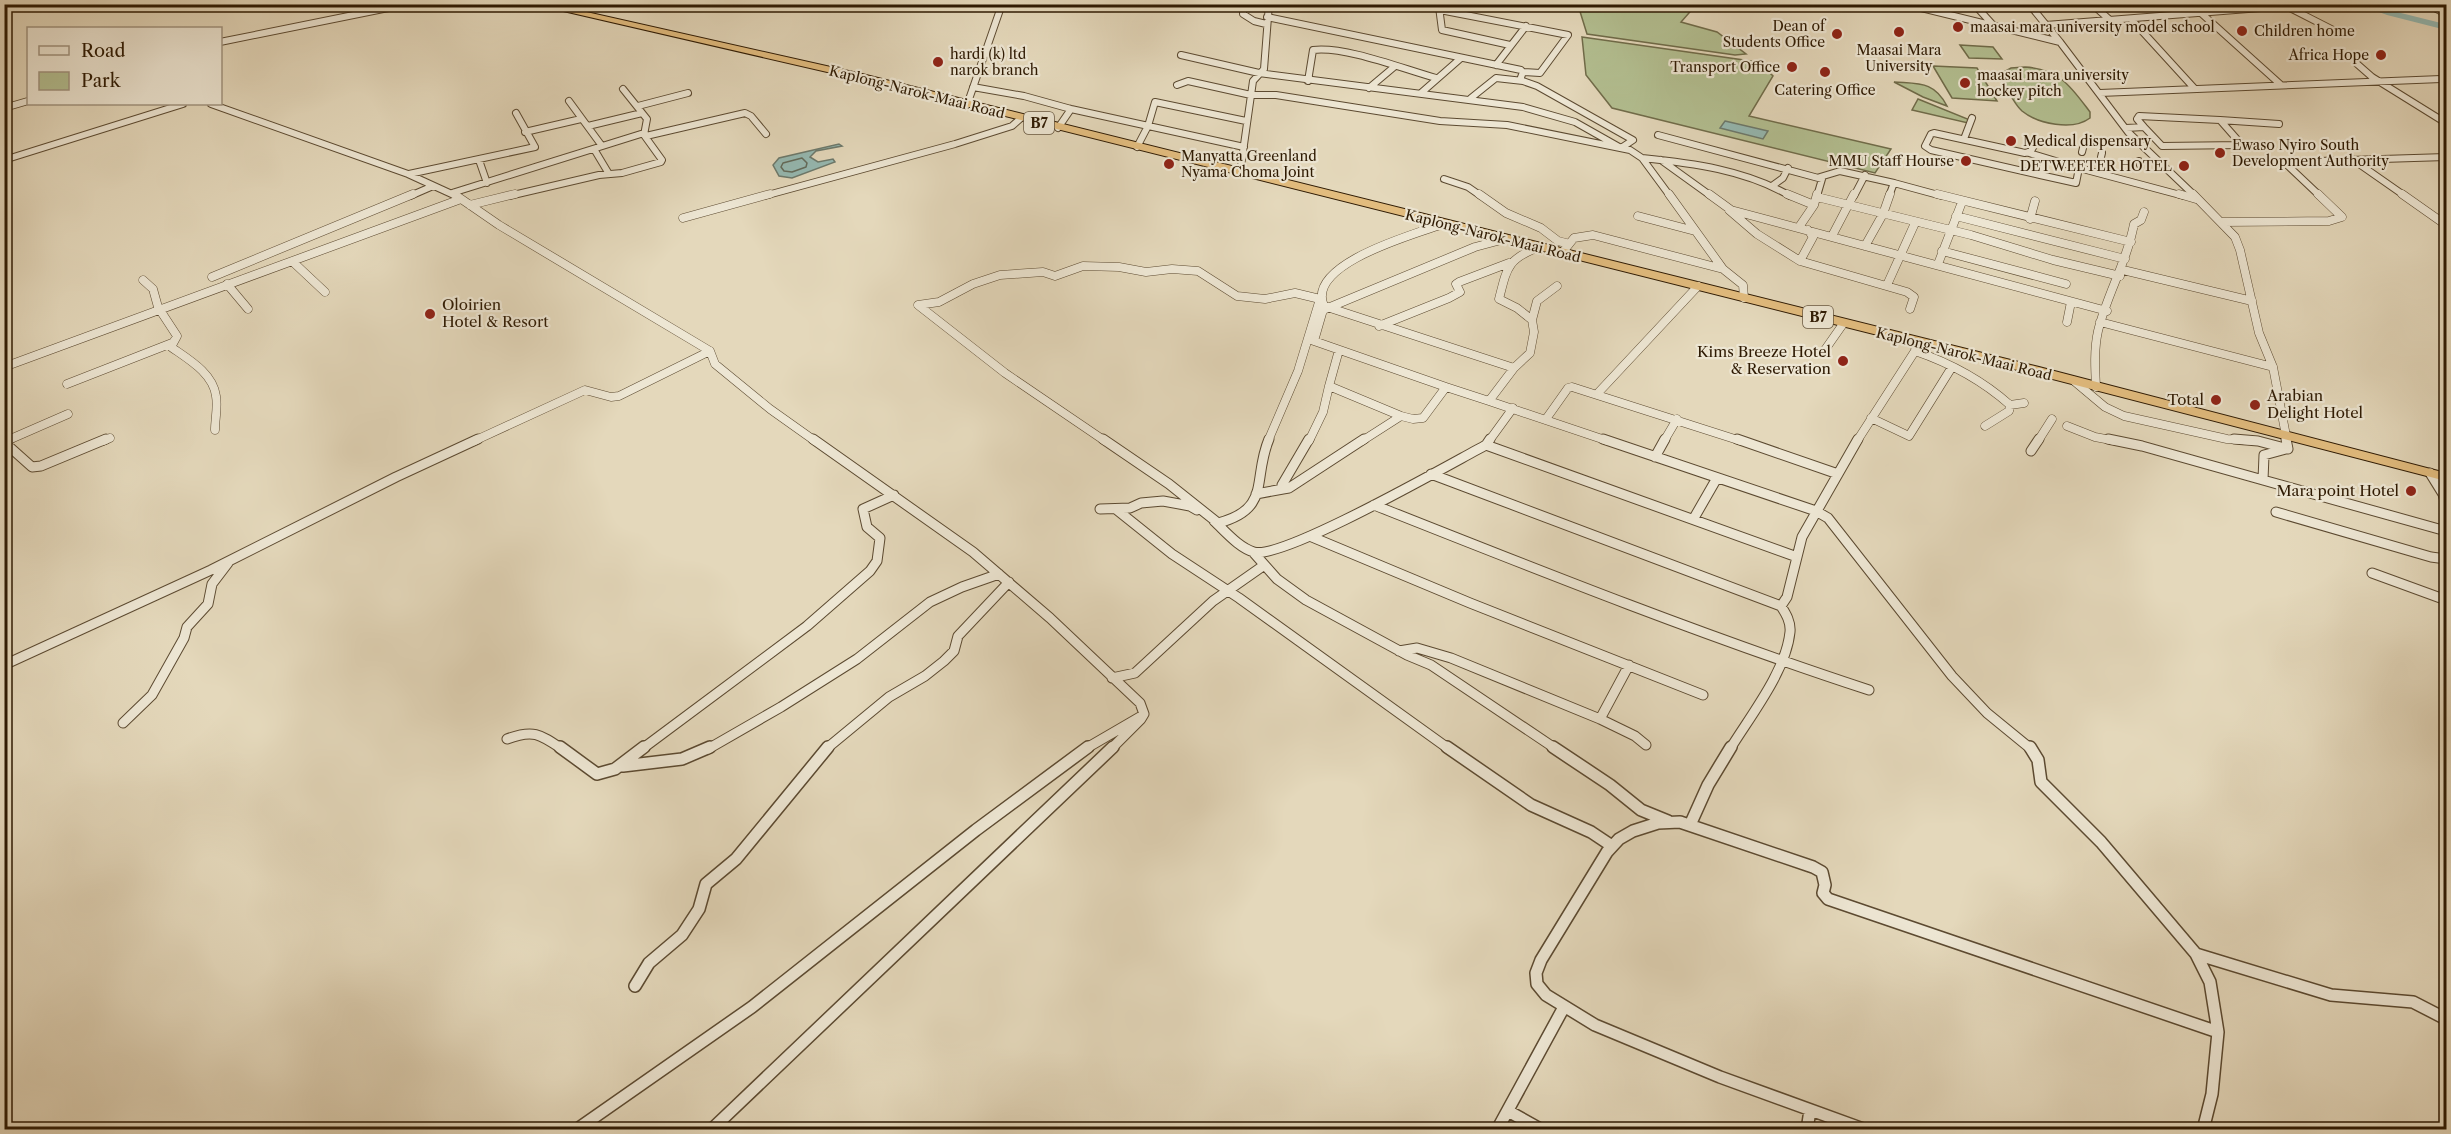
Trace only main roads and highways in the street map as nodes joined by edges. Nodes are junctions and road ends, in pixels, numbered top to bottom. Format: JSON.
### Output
{"nodes":[{"id":1,"x":537,"y":4,"type":"edge"},
{"id":2,"x":2446,"y":477,"type":"edge"}],
"edges":[{"from":1,"to":2,"type":"highway","name":"Kaplong-Narok-Maai Road","number":"B7"}]}
